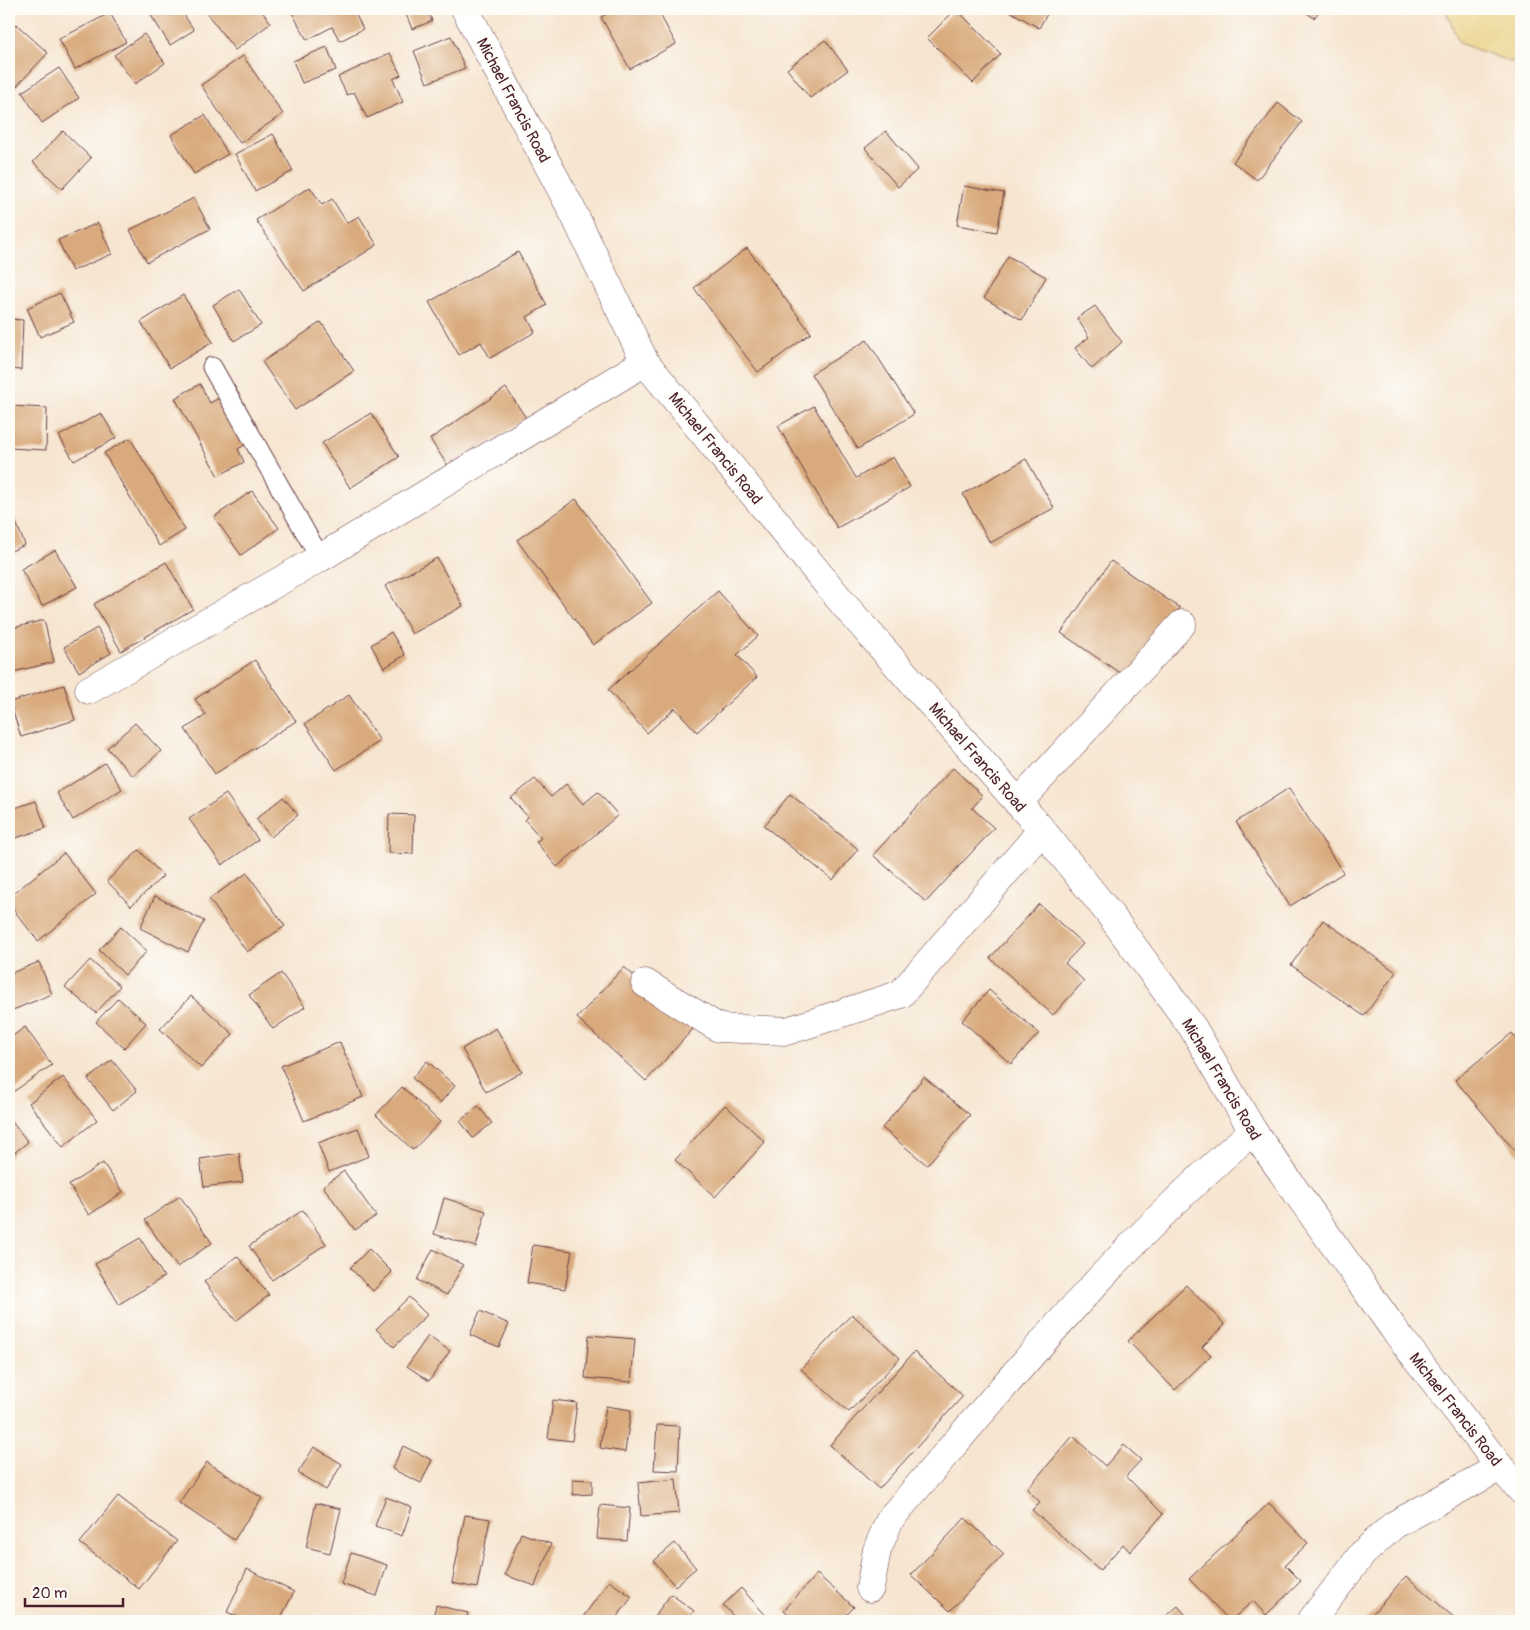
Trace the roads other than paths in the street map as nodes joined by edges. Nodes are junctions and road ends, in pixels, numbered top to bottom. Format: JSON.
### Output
{"nodes":[{"id":1,"x":469,"y":11,"type":"edge"},
{"id":2,"x":644,"y":362,"type":"junction"},
{"id":3,"x":212,"y":367,"type":"dead end"},
{"id":4,"x":320,"y":558,"type":"junction"},
{"id":5,"x":1182,"y":624,"type":"dead end"},
{"id":6,"x":89,"y":690,"type":"dead end"},
{"id":7,"x":1018,"y":803,"type":"junction"},
{"id":8,"x":1042,"y":830,"type":"junction"},
{"id":9,"x":646,"y":983,"type":"dead end"},
{"id":10,"x":1253,"y":1131,"type":"junction"},
{"id":11,"x":1500,"y":1467,"type":"junction"},
{"id":12,"x":1521,"y":1490,"type":"edge"},
{"id":13,"x":870,"y":1588,"type":"dead end"},
{"id":14,"x":1311,"y":1621,"type":"edge"}],
"edges":[{"from":1,"to":2,"type":"street","name":"Michael Francis Road"},
{"from":2,"to":4,"type":"street"},
{"from":2,"to":7,"type":"street","name":"Michael Francis Road"},
{"from":3,"to":4,"type":"lane"},
{"from":4,"to":6,"type":"street"},
{"from":5,"to":7,"type":"street"},
{"from":7,"to":8,"type":"street","name":"Michael Francis Road"},
{"from":8,"to":9,"type":"street"},
{"from":8,"to":10,"type":"street","name":"Michael Francis Road"},
{"from":10,"to":11,"type":"street","name":"Michael Francis Road"},
{"from":10,"to":13,"type":"street"},
{"from":11,"to":12,"type":"street","name":"Michael Francis Road"},
{"from":11,"to":14,"type":"street"}]}
